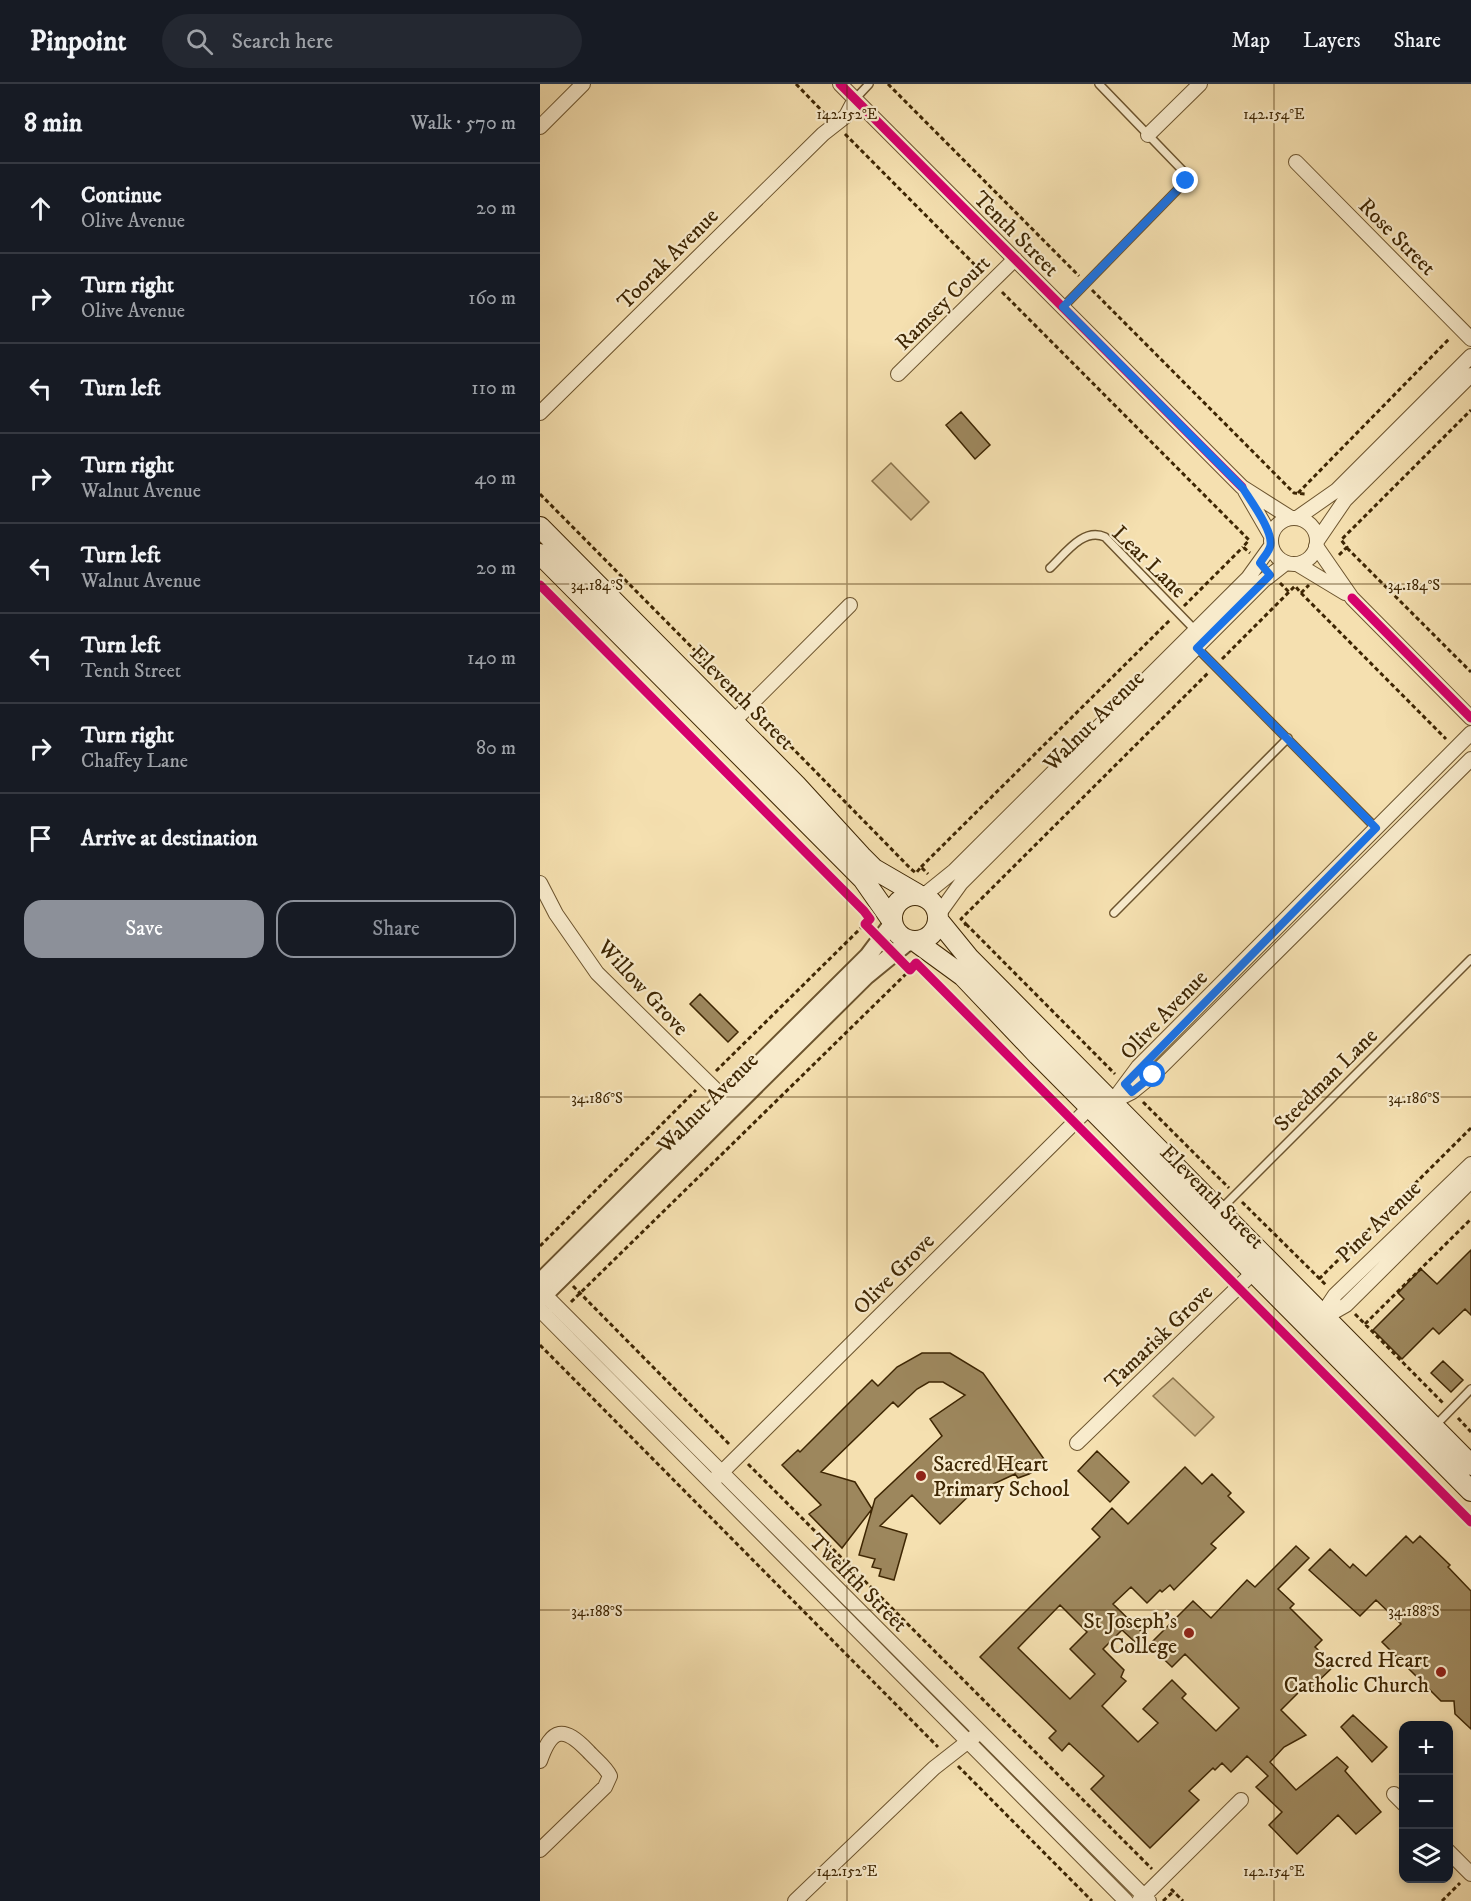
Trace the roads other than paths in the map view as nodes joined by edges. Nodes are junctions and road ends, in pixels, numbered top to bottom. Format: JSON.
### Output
{"nodes":[{"id":1,"x":583,"y":84,"type":"edge"},
{"id":2,"x":840,"y":84,"type":"edge"},
{"id":3,"x":869,"y":84,"type":"edge"},
{"id":4,"x":1099,"y":84,"type":"edge"},
{"id":5,"x":1200,"y":84,"type":"edge"},
{"id":6,"x":855,"y":99,"type":"junction"},
{"id":7,"x":540,"y":127,"type":"edge"},
{"id":8,"x":1149,"y":135,"type":"junction"},
{"id":9,"x":1296,"y":162,"type":"dead end"},
{"id":10,"x":1015,"y":259,"type":"junction"},
{"id":11,"x":1063,"y":307,"type":"junction"},
{"id":12,"x":1471,"y":339,"type":"edge"},
{"id":13,"x":1471,"y":356,"type":"edge"},
{"id":14,"x":898,"y":374,"type":"dead end"},
{"id":15,"x":1471,"y":375,"type":"edge"},
{"id":16,"x":540,"y":413,"type":"edge"},
{"id":17,"x":1242,"y":487,"type":"junction"},
{"id":18,"x":1294,"y":518,"type":"junction"},
{"id":19,"x":540,"y":527,"type":"edge"},
{"id":20,"x":1271,"y":541,"type":"junction"},
{"id":21,"x":1317,"y":543,"type":"junction"},
{"id":22,"x":540,"y":554,"type":"edge"},
{"id":23,"x":1291,"y":563,"type":"junction"},
{"id":24,"x":1050,"y":568,"type":"dead end"},
{"id":25,"x":1323,"y":571,"type":"junction"},
{"id":26,"x":850,"y":605,"type":"dead end"},
{"id":27,"x":1195,"y":631,"type":"junction"},
{"id":28,"x":1197,"y":648,"type":"junction"},
{"id":29,"x":1471,"y":718,"type":"edge"},
{"id":30,"x":734,"y":721,"type":"junction"},
{"id":31,"x":1471,"y":733,"type":"edge"},
{"id":32,"x":719,"y":735,"type":"junction"},
{"id":33,"x":1288,"y":738,"type":"junction"},
{"id":34,"x":1471,"y":759,"type":"edge"},
{"id":35,"x":1376,"y":828,"type":"junction"},
{"id":36,"x":540,"y":883,"type":"edge"},
{"id":37,"x":926,"y":891,"type":"junction"},
{"id":38,"x":1114,"y":913,"type":"dead end"},
{"id":39,"x":938,"y":917,"type":"junction"},
{"id":40,"x":888,"y":927,"type":"junction"},
{"id":41,"x":913,"y":941,"type":"junction"},
{"id":42,"x":1471,"y":959,"type":"edge"},
{"id":43,"x":1128,"y":1088,"type":"junction"},
{"id":44,"x":1102,"y":1101,"type":"junction"},
{"id":45,"x":729,"y":1103,"type":"junction"},
{"id":46,"x":1471,"y":1164,"type":"edge"},
{"id":47,"x":1471,"y":1182,"type":"edge"},
{"id":48,"x":1212,"y":1217,"type":"junction"},
{"id":49,"x":1260,"y":1265,"type":"junction"},
{"id":50,"x":541,"y":1295,"type":"edge"},
{"id":51,"x":1318,"y":1324,"type":"junction"},
{"id":52,"x":1471,"y":1389,"type":"edge"},
{"id":53,"x":1427,"y":1434,"type":"junction"},
{"id":54,"x":1077,"y":1443,"type":"dead end"},
{"id":55,"x":1471,"y":1465,"type":"edge"},
{"id":56,"x":716,"y":1477,"type":"junction"},
{"id":57,"x":1471,"y":1491,"type":"edge"},
{"id":58,"x":970,"y":1732,"type":"junction"},
{"id":59,"x":540,"y":1761,"type":"edge"},
{"id":60,"x":1241,"y":1800,"type":"dead end"},
{"id":61,"x":540,"y":1850,"type":"edge"},
{"id":62,"x":1453,"y":1855,"type":"edge"},
{"id":63,"x":1471,"y":1873,"type":"edge"},
{"id":64,"x":1144,"y":1899,"type":"edge"},
{"id":65,"x":795,"y":1901,"type":"edge"},
{"id":66,"x":1126,"y":1901,"type":"edge"}],
"edges":[{"from":1,"to":7,"type":"street"},
{"from":2,"to":6,"type":"street","name":"Tenth Street"},
{"from":3,"to":6,"type":"lane"},
{"from":4,"to":8,"type":"lane"},
{"from":5,"to":8,"type":"street"},
{"from":6,"to":10,"type":"street","name":"Tenth Street"},
{"from":6,"to":16,"type":"street","name":"Toorak Avenue"},
{"from":8,"to":11,"type":"lane"},
{"from":9,"to":12,"type":"street","name":"Rose Street"},
{"from":10,"to":11,"type":"street","name":"Tenth Street"},
{"from":10,"to":14,"type":"street","name":"Ramsey Court"},
{"from":11,"to":17,"type":"street","name":"Tenth Street"},
{"from":13,"to":18,"type":"street"},
{"from":15,"to":21,"type":"street"},
{"from":17,"to":18,"type":"street","name":"Tenth Street"},
{"from":17,"to":20,"type":"street","name":"Tenth Street"},
{"from":18,"to":20,"type":"street"},
{"from":18,"to":21,"type":"street"},
{"from":19,"to":30,"type":"main road","name":"Eleventh Street"},
{"from":20,"to":23,"type":"street"},
{"from":20,"to":27,"type":"street","name":"Walnut Avenue"},
{"from":21,"to":23,"type":"street"},
{"from":21,"to":25,"type":"street"},
{"from":22,"to":32,"type":"main road","name":"Eleventh Street"},
{"from":23,"to":25,"type":"street"},
{"from":23,"to":28,"type":"street","name":"Walnut Avenue"},
{"from":24,"to":27,"type":"lane","name":"Lear Lane"},
{"from":25,"to":29,"type":"street"},
{"from":26,"to":30,"type":"street"},
{"from":27,"to":37,"type":"street","name":"Walnut Avenue"},
{"from":28,"to":33,"type":"lane"},
{"from":28,"to":39,"type":"street","name":"Walnut Avenue"},
{"from":30,"to":32,"type":"street"},
{"from":30,"to":37,"type":"main road","name":"Eleventh Street"},
{"from":31,"to":35,"type":"street","name":"Olive Avenue"},
{"from":32,"to":40,"type":"main road","name":"Eleventh Street"},
{"from":33,"to":35,"type":"lane"},
{"from":33,"to":38,"type":"lane"},
{"from":34,"to":43,"type":"street","name":"Olive Avenue"},
{"from":35,"to":43,"type":"street","name":"Olive Avenue"},
{"from":36,"to":45,"type":"street","name":"Willow Grove"},
{"from":37,"to":39,"type":"main road"},
{"from":37,"to":40,"type":"main road"},
{"from":39,"to":41,"type":"main road"},
{"from":39,"to":44,"type":"main road","name":"Eleventh Street"},
{"from":40,"to":41,"type":"main road"},
{"from":40,"to":45,"type":"street","name":"Walnut Avenue"},
{"from":41,"to":44,"type":"main road","name":"Eleventh Street"},
{"from":41,"to":45,"type":"street","name":"Walnut Avenue"},
{"from":42,"to":48,"type":"lane","name":"Steedman Lane"},
{"from":43,"to":44,"type":"street","name":"Olive Avenue"},
{"from":44,"to":48,"type":"main road","name":"Eleventh Street"},
{"from":44,"to":56,"type":"street","name":"Olive Grove"},
{"from":45,"to":50,"type":"street","name":"Walnut Avenue"},
{"from":45,"to":50,"type":"street","name":"Walnut Avenue"},
{"from":46,"to":51,"type":"street","name":"Pine Avenue"},
{"from":47,"to":51,"type":"street","name":"Pine Avenue"},
{"from":48,"to":49,"type":"main road","name":"Eleventh Street"},
{"from":49,"to":51,"type":"main road","name":"Eleventh Street"},
{"from":49,"to":51,"type":"main road","name":"Eleventh Street"},
{"from":49,"to":54,"type":"street","name":"Tamarisk Grove"},
{"from":50,"to":56,"type":"street","name":"Twelfth Street"},
{"from":50,"to":56,"type":"street","name":"Twelfth Street"},
{"from":51,"to":53,"type":"main road","name":"Eleventh Street"},
{"from":51,"to":53,"type":"main road","name":"Eleventh Street"},
{"from":52,"to":53,"type":"lane"},
{"from":53,"to":55,"type":"main road","name":"Eleventh Street"},
{"from":53,"to":57,"type":"main road","name":"Eleventh Street"},
{"from":56,"to":58,"type":"street","name":"Twelfth Street"},
{"from":58,"to":64,"type":"street","name":"Twelfth Street"},
{"from":58,"to":65,"type":"street"},
{"from":58,"to":66,"type":"street","name":"Twelfth Street"},
{"from":59,"to":61,"type":"street"},
{"from":60,"to":64,"type":"street"},
{"from":62,"to":63,"type":"street"}]}
